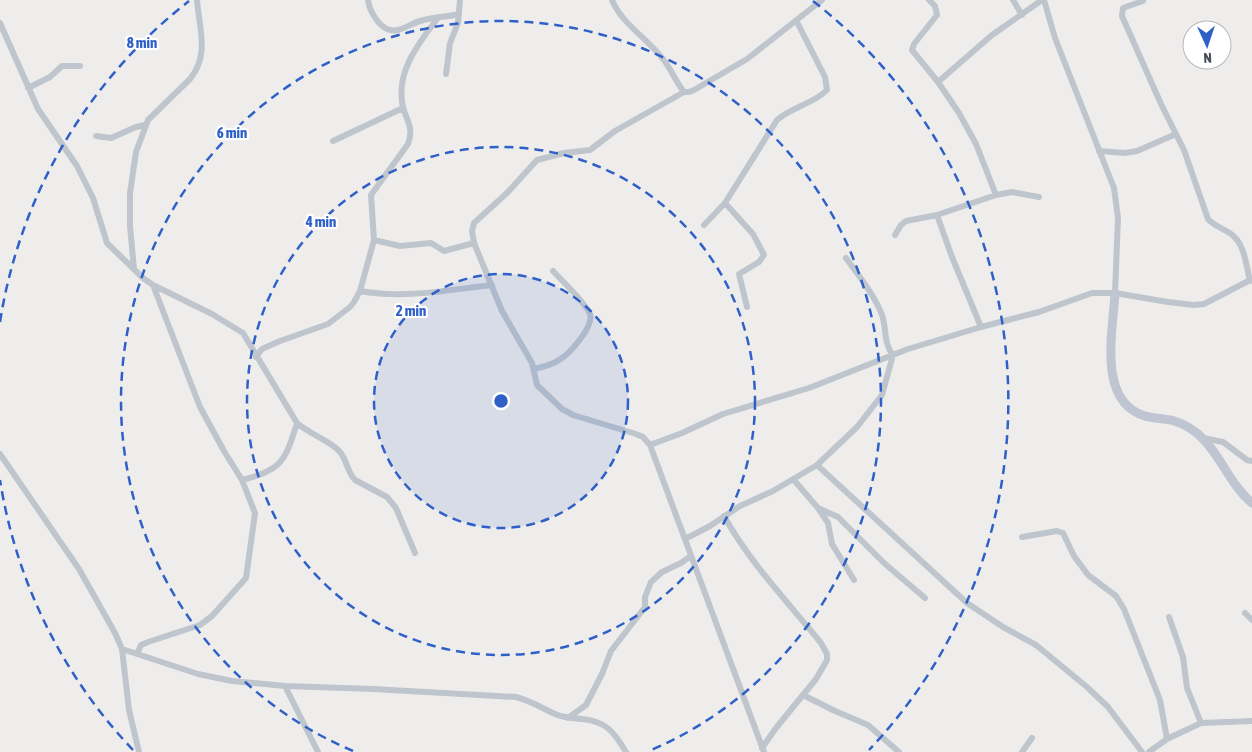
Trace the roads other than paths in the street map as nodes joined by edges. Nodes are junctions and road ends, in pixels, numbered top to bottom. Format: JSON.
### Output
{"nodes":[{"id":1,"x":197,"y":0,"type":"edge"},
{"id":2,"x":368,"y":0,"type":"edge"},
{"id":3,"x":460,"y":0,"type":"edge"},
{"id":4,"x":612,"y":0,"type":"edge"},
{"id":5,"x":822,"y":0,"type":"edge"},
{"id":6,"x":929,"y":0,"type":"edge"},
{"id":7,"x":1012,"y":0,"type":"edge"},
{"id":8,"x":1043,"y":0,"type":"edge"},
{"id":9,"x":1143,"y":2,"type":"dead end"},
{"id":10,"x":459,"y":14,"type":"junction"},
{"id":11,"x":1022,"y":15,"type":"junction"},
{"id":12,"x":437,"y":18,"type":"junction"},
{"id":13,"x":796,"y":22,"type":"junction"},
{"id":14,"x":0,"y":23,"type":"edge"},
{"id":15,"x":80,"y":66,"type":"dead end"},
{"id":16,"x":446,"y":74,"type":"dead end"},
{"id":17,"x":938,"y":82,"type":"junction"},
{"id":18,"x":28,"y":88,"type":"junction"},
{"id":19,"x":684,"y":92,"type":"junction"},
{"id":20,"x":403,"y":108,"type":"junction"},
{"id":21,"x":145,"y":125,"type":"junction"},
{"id":22,"x":1176,"y":134,"type":"junction"},
{"id":23,"x":96,"y":136,"type":"dead end"},
{"id":24,"x":333,"y":142,"type":"dead end"},
{"id":25,"x":1099,"y":151,"type":"junction"},
{"id":26,"x":996,"y":195,"type":"junction"},
{"id":27,"x":1039,"y":198,"type":"dead end"},
{"id":28,"x":725,"y":203,"type":"junction"},
{"id":29,"x":937,"y":215,"type":"junction"},
{"id":30,"x":704,"y":225,"type":"dead end"},
{"id":31,"x":895,"y":235,"type":"dead end"},
{"id":32,"x":374,"y":240,"type":"junction"},
{"id":33,"x":474,"y":243,"type":"junction"},
{"id":34,"x":846,"y":258,"type":"dead end"},
{"id":35,"x":134,"y":269,"type":"junction"},
{"id":36,"x":553,"y":271,"type":"dead end"},
{"id":37,"x":1251,"y":280,"type":"edge"},
{"id":38,"x":153,"y":285,"type":"junction"},
{"id":39,"x":492,"y":285,"type":"junction"},
{"id":40,"x":360,"y":291,"type":"junction"},
{"id":41,"x":1115,"y":293,"type":"junction"},
{"id":42,"x":747,"y":307,"type":"dead end"},
{"id":43,"x":981,"y":327,"type":"junction"},
{"id":44,"x":893,"y":355,"type":"junction"},
{"id":45,"x":256,"y":357,"type":"junction"},
{"id":46,"x":534,"y":369,"type":"junction"},
{"id":47,"x":297,"y":423,"type":"junction"},
{"id":48,"x":1203,"y":438,"type":"junction"},
{"id":49,"x":650,"y":445,"type":"junction"},
{"id":50,"x":0,"y":454,"type":"edge"},
{"id":51,"x":1252,"y":461,"type":"edge"},
{"id":52,"x":817,"y":465,"type":"junction"},
{"id":53,"x":793,"y":479,"type":"junction"},
{"id":54,"x":242,"y":480,"type":"junction"},
{"id":55,"x":1252,"y":504,"type":"edge"},
{"id":56,"x":818,"y":508,"type":"junction"},
{"id":57,"x":724,"y":516,"type":"junction"},
{"id":58,"x":1022,"y":537,"type":"dead end"},
{"id":59,"x":685,"y":539,"type":"junction"},
{"id":60,"x":415,"y":553,"type":"dead end"},
{"id":61,"x":691,"y":556,"type":"junction"},
{"id":62,"x":854,"y":580,"type":"dead end"},
{"id":63,"x":926,"y":598,"type":"dead end"},
{"id":64,"x":1245,"y":614,"type":"dead end"},
{"id":65,"x":1169,"y":617,"type":"dead end"},
{"id":66,"x":1252,"y":620,"type":"edge"},
{"id":67,"x":122,"y":649,"type":"junction"},
{"id":68,"x":137,"y":654,"type":"junction"},
{"id":69,"x":285,"y":686,"type":"junction"},
{"id":70,"x":803,"y":695,"type":"junction"},
{"id":71,"x":568,"y":718,"type":"junction"},
{"id":72,"x":1252,"y":721,"type":"edge"},
{"id":73,"x":1201,"y":723,"type":"junction"},
{"id":74,"x":1032,"y":738,"type":"dead end"},
{"id":75,"x":1167,"y":739,"type":"junction"},
{"id":76,"x":763,"y":750,"type":"edge"},
{"id":77,"x":139,"y":752,"type":"edge"},
{"id":78,"x":318,"y":752,"type":"edge"},
{"id":79,"x":626,"y":752,"type":"edge"},
{"id":80,"x":899,"y":752,"type":"edge"},
{"id":81,"x":1022,"y":752,"type":"edge"},
{"id":82,"x":1142,"y":752,"type":"edge"},
{"id":83,"x":1149,"y":752,"type":"edge"}],
"edges":[{"from":1,"to":21,"type":"street"},
{"from":2,"to":12,"type":"street"},
{"from":3,"to":10,"type":"street"},
{"from":4,"to":19,"type":"street"},
{"from":5,"to":13,"type":"street"},
{"from":6,"to":17,"type":"street"},
{"from":7,"to":11,"type":"street"},
{"from":8,"to":11,"type":"street"},
{"from":8,"to":25,"type":"street"},
{"from":9,"to":22,"type":"street"},
{"from":10,"to":12,"type":"street"},
{"from":10,"to":16,"type":"street"},
{"from":11,"to":17,"type":"street"},
{"from":12,"to":20,"type":"street"},
{"from":13,"to":19,"type":"street"},
{"from":13,"to":28,"type":"street"},
{"from":14,"to":18,"type":"street"},
{"from":15,"to":18,"type":"street"},
{"from":17,"to":26,"type":"street"},
{"from":18,"to":35,"type":"street"},
{"from":19,"to":33,"type":"street"},
{"from":20,"to":24,"type":"street"},
{"from":20,"to":32,"type":"street"},
{"from":21,"to":23,"type":"street"},
{"from":21,"to":35,"type":"street"},
{"from":22,"to":25,"type":"street"},
{"from":22,"to":37,"type":"street"},
{"from":25,"to":41,"type":"street"},
{"from":26,"to":27,"type":"street"},
{"from":26,"to":29,"type":"street"},
{"from":28,"to":30,"type":"street"},
{"from":28,"to":42,"type":"street"},
{"from":29,"to":31,"type":"street"},
{"from":29,"to":43,"type":"street"},
{"from":32,"to":33,"type":"street"},
{"from":32,"to":40,"type":"street"},
{"from":33,"to":39,"type":"street"},
{"from":34,"to":44,"type":"street"},
{"from":35,"to":38,"type":"street"},
{"from":36,"to":46,"type":"street"},
{"from":37,"to":41,"type":"street"},
{"from":38,"to":45,"type":"street"},
{"from":38,"to":54,"type":"street"},
{"from":39,"to":40,"type":"street"},
{"from":39,"to":46,"type":"street"},
{"from":40,"to":45,"type":"street"},
{"from":41,"to":43,"type":"street"},
{"from":41,"to":48,"type":"street"},
{"from":43,"to":44,"type":"street"},
{"from":44,"to":49,"type":"street"},
{"from":44,"to":52,"type":"street"},
{"from":45,"to":47,"type":"street"},
{"from":46,"to":49,"type":"street"},
{"from":47,"to":54,"type":"street"},
{"from":47,"to":60,"type":"street"},
{"from":48,"to":51,"type":"street"},
{"from":48,"to":55,"type":"street"},
{"from":49,"to":59,"type":"street"},
{"from":50,"to":67,"type":"street"},
{"from":52,"to":53,"type":"street"},
{"from":52,"to":82,"type":"street"},
{"from":53,"to":56,"type":"street"},
{"from":53,"to":57,"type":"street"},
{"from":54,"to":68,"type":"street"},
{"from":56,"to":62,"type":"street"},
{"from":56,"to":63,"type":"street"},
{"from":57,"to":59,"type":"street"},
{"from":57,"to":70,"type":"street"},
{"from":58,"to":75,"type":"street"},
{"from":59,"to":61,"type":"street"},
{"from":61,"to":71,"type":"street"},
{"from":61,"to":76,"type":"street"},
{"from":64,"to":66,"type":"street"},
{"from":65,"to":73,"type":"street"},
{"from":67,"to":68,"type":"street"},
{"from":67,"to":77,"type":"street"},
{"from":68,"to":69,"type":"street"},
{"from":69,"to":71,"type":"street"},
{"from":69,"to":78,"type":"street"},
{"from":70,"to":76,"type":"street"},
{"from":70,"to":80,"type":"street"},
{"from":71,"to":79,"type":"street"},
{"from":72,"to":73,"type":"street"},
{"from":73,"to":75,"type":"street"},
{"from":74,"to":81,"type":"street"},
{"from":75,"to":83,"type":"street"}]}
